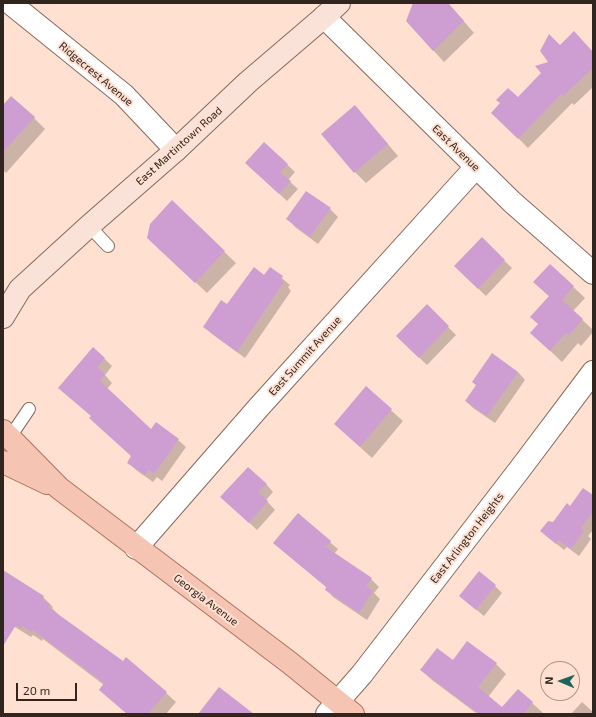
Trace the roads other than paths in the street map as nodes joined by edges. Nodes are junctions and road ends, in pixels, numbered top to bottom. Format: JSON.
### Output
{"nodes":[{"id":1,"x":10,"y":3,"type":"edge"},
{"id":2,"x":332,"y":10,"type":"edge"},
{"id":3,"x":176,"y":150,"type":"junction"},
{"id":4,"x":476,"y":167,"type":"junction"},
{"id":5,"x":89,"y":226,"type":"junction"},
{"id":6,"x":108,"y":246,"type":"dead end"},
{"id":7,"x":593,"y":273,"type":"edge"},
{"id":8,"x":11,"y":291,"type":"edge"},
{"id":9,"x":3,"y":317,"type":"edge"},
{"id":10,"x":593,"y":372,"type":"edge"},
{"id":11,"x":29,"y":409,"type":"dead end"},
{"id":12,"x":7,"y":434,"type":"edge"},
{"id":13,"x":3,"y":462,"type":"edge"},
{"id":14,"x":59,"y":488,"type":"junction"},
{"id":15,"x":136,"y":548,"type":"junction"},
{"id":16,"x":339,"y":710,"type":"edge"}],
"edges":[{"from":1,"to":3,"type":"street","name":"Ridgecrest Avenue"},
{"from":2,"to":3,"type":"main road","name":"East Martintown Road"},
{"from":2,"to":4,"type":"street","name":"East Avenue"},
{"from":3,"to":5,"type":"main road","name":"East Martintown Road"},
{"from":4,"to":7,"type":"street","name":"East Avenue"},
{"from":4,"to":15,"type":"street","name":"East Summit Avenue"},
{"from":5,"to":6,"type":"lane"},
{"from":5,"to":8,"type":"main road","name":"East Martintown Road"},
{"from":8,"to":9,"type":"main road","name":"East Martintown Road"},
{"from":10,"to":16,"type":"street","name":"East Arlington Heights"},
{"from":11,"to":12,"type":"lane"},
{"from":12,"to":14,"type":"main road","name":"Georgia Avenue"},
{"from":13,"to":14,"type":"main road","name":"Georgia Avenue"},
{"from":14,"to":15,"type":"main road","name":"Georgia Avenue"},
{"from":15,"to":16,"type":"main road","name":"Georgia Avenue"}]}
